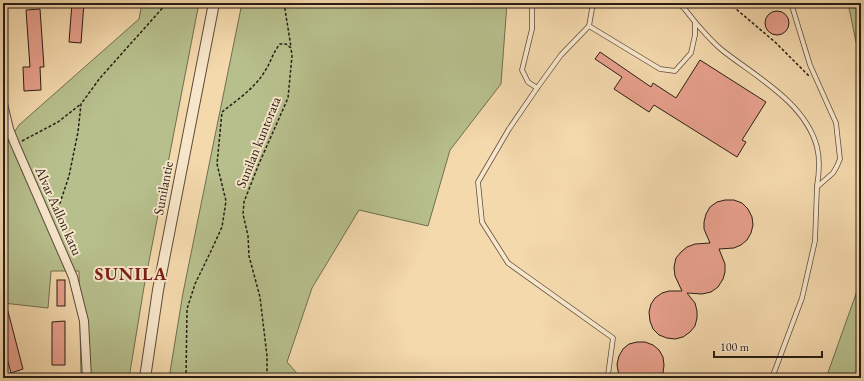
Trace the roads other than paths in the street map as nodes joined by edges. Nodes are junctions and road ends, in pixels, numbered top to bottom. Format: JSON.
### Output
{"nodes":[{"id":1,"x":214,"y":3,"type":"edge"},
{"id":2,"x":532,"y":3,"type":"edge"},
{"id":3,"x":593,"y":3,"type":"edge"},
{"id":4,"x":677,"y":3,"type":"edge"},
{"id":5,"x":791,"y":3,"type":"edge"},
{"id":6,"x":695,"y":22,"type":"junction"},
{"id":7,"x":589,"y":26,"type":"junction"},
{"id":8,"x":538,"y":88,"type":"junction"},
{"id":9,"x":3,"y":104,"type":"edge"},
{"id":10,"x":817,"y":187,"type":"junction"},
{"id":11,"x":49,"y":378,"type":"edge"},
{"id":12,"x":54,"y":378,"type":"edge"},
{"id":13,"x":87,"y":378,"type":"edge"},
{"id":14,"x":145,"y":378,"type":"edge"},
{"id":15,"x":609,"y":378,"type":"edge"},
{"id":16,"x":772,"y":378,"type":"edge"}],
"edges":[{"from":1,"to":14,"type":"street","name":"Sunilantie"},
{"from":2,"to":8,"type":"lane"},
{"from":3,"to":7,"type":"lane"},
{"from":4,"to":6,"type":"lane"},
{"from":5,"to":10,"type":"lane"},
{"from":6,"to":7,"type":"lane"},
{"from":6,"to":10,"type":"lane"},
{"from":7,"to":8,"type":"lane"},
{"from":8,"to":15,"type":"lane"},
{"from":9,"to":13,"type":"street","name":"Alvar Aallon katu"},
{"from":10,"to":16,"type":"lane"},
{"from":11,"to":12,"type":"street"}]}
